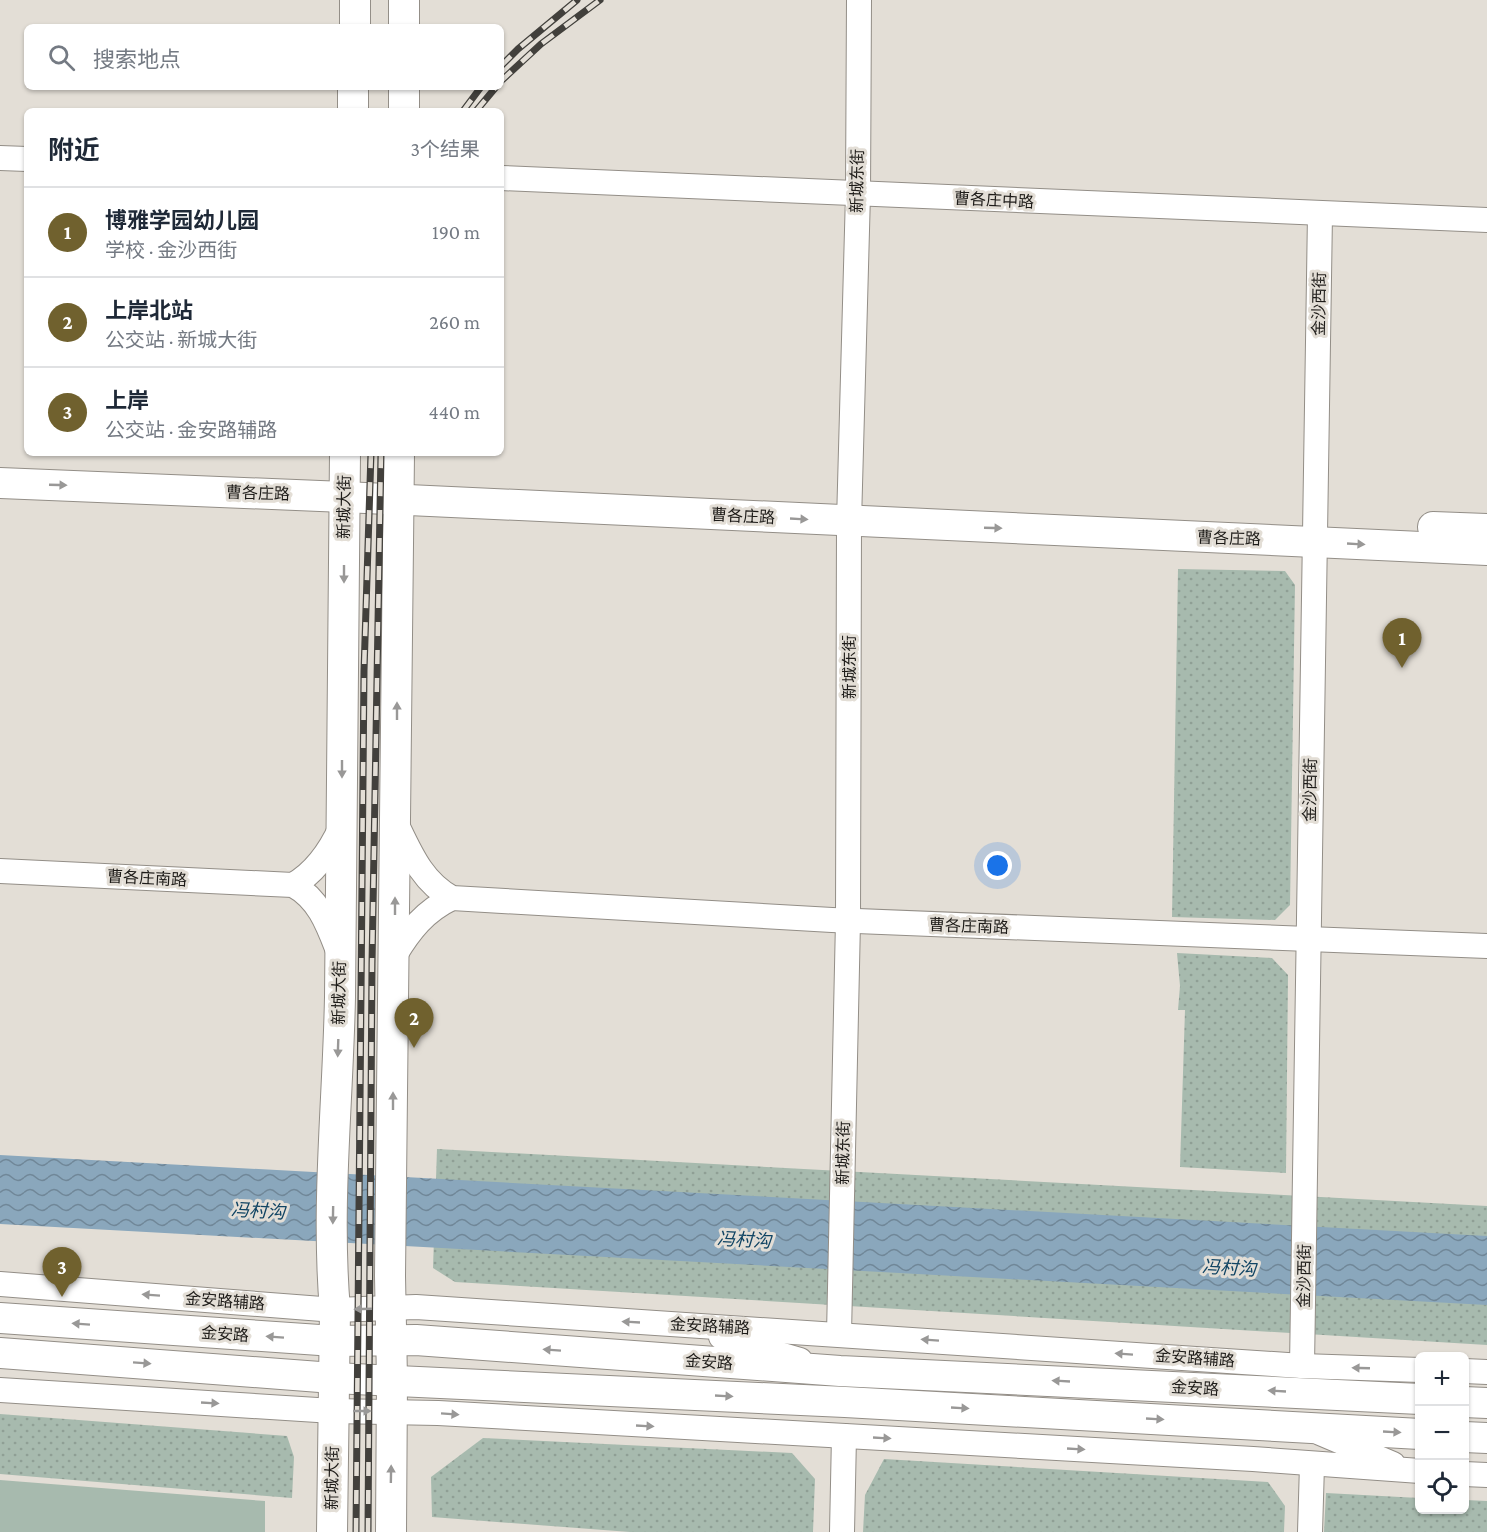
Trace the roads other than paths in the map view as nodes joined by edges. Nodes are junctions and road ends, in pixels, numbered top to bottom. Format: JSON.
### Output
{"nodes":[{"id":1,"x":355,"y":0,"type":"edge"},
{"id":2,"x":404,"y":0,"type":"edge"},
{"id":3,"x":859,"y":0,"type":"edge"},
{"id":4,"x":355,"y":24,"type":"edge"},
{"id":5,"x":404,"y":24,"type":"edge"},
{"id":6,"x":404,"y":90,"type":"edge"},
{"id":7,"x":404,"y":108,"type":"edge"},
{"id":8,"x":0,"y":158,"type":"edge"},
{"id":9,"x":24,"y":159,"type":"edge"},
{"id":10,"x":504,"y":178,"type":"edge"},
{"id":11,"x":858,"y":194,"type":"junction"},
{"id":12,"x":1320,"y":214,"type":"junction"},
{"id":13,"x":1487,"y":220,"type":"edge"},
{"id":14,"x":0,"y":462,"type":"edge"},
{"id":15,"x":345,"y":476,"type":"edge"},
{"id":16,"x":399,"y":478,"type":"edge"},
{"id":17,"x":0,"y":483,"type":"edge"},
{"id":18,"x":850,"y":512,"type":"junction"},
{"id":19,"x":1487,"y":529,"type":"edge"},
{"id":20,"x":1314,"y":532,"type":"junction"},
{"id":21,"x":1487,"y":550,"type":"edge"},
{"id":22,"x":396,"y":823,"type":"junction"},
{"id":23,"x":341,"y":827,"type":"junction"},
{"id":24,"x":0,"y":871,"type":"edge"},
{"id":25,"x":293,"y":885,"type":"junction"},
{"id":26,"x":452,"y":898,"type":"junction"},
{"id":27,"x":848,"y":921,"type":"junction"},
{"id":28,"x":1308,"y":938,"type":"junction"},
{"id":29,"x":1487,"y":946,"type":"edge"},
{"id":30,"x":395,"y":955,"type":"junction"},
{"id":31,"x":340,"y":956,"type":"junction"},
{"id":32,"x":0,"y":1284,"type":"edge"},
{"id":33,"x":392,"y":1308,"type":"junction"},
{"id":34,"x":335,"y":1310,"type":"junction"},
{"id":35,"x":0,"y":1318,"type":"edge"},
{"id":36,"x":676,"y":1324,"type":"junction"},
{"id":37,"x":839,"y":1334,"type":"junction"},
{"id":38,"x":392,"y":1340,"type":"junction"},
{"id":39,"x":334,"y":1341,"type":"junction"},
{"id":40,"x":0,"y":1353,"type":"edge"},
{"id":41,"x":1302,"y":1366,"type":"junction"},
{"id":42,"x":1415,"y":1370,"type":"edge"},
{"id":43,"x":840,"y":1371,"type":"junction"},
{"id":44,"x":1469,"y":1371,"type":"edge"},
{"id":45,"x":1487,"y":1372,"type":"edge"},
{"id":46,"x":0,"y":1375,"type":"edge"},
{"id":47,"x":333,"y":1378,"type":"junction"},
{"id":48,"x":392,"y":1380,"type":"junction"},
{"id":49,"x":0,"y":1390,"type":"edge"},
{"id":50,"x":67,"y":1395,"type":"junction"},
{"id":51,"x":1415,"y":1399,"type":"edge"},
{"id":52,"x":1469,"y":1402,"type":"edge"},
{"id":53,"x":1487,"y":1403,"type":"edge"},
{"id":54,"x":333,"y":1411,"type":"junction"},
{"id":55,"x":392,"y":1412,"type":"junction"},
{"id":56,"x":1307,"y":1427,"type":"junction"},
{"id":57,"x":1415,"y":1434,"type":"edge"},
{"id":58,"x":844,"y":1436,"type":"junction"},
{"id":59,"x":1469,"y":1437,"type":"edge"},
{"id":60,"x":1487,"y":1438,"type":"edge"},
{"id":61,"x":1312,"y":1465,"type":"junction"},
{"id":62,"x":1414,"y":1471,"type":"edge"},
{"id":63,"x":1469,"y":1474,"type":"edge"},
{"id":64,"x":1487,"y":1475,"type":"edge"},
{"id":65,"x":332,"y":1532,"type":"edge"},
{"id":66,"x":391,"y":1532,"type":"edge"},
{"id":67,"x":842,"y":1532,"type":"edge"},
{"id":68,"x":1310,"y":1532,"type":"edge"}],
"edges":[{"from":1,"to":4,"type":"main road"},
{"from":2,"to":5,"type":"main road"},
{"from":3,"to":11,"type":"street","name":"新城东街"},
{"from":6,"to":7,"type":"main road"},
{"from":8,"to":9,"type":"street"},
{"from":10,"to":11,"type":"street","name":"曹各庄中路"},
{"from":11,"to":12,"type":"street","name":"曹各庄中路"},
{"from":11,"to":18,"type":"street","name":"新城东街"},
{"from":12,"to":13,"type":"street","name":"曹各庄中路"},
{"from":12,"to":20,"type":"street","name":"金沙西街"},
{"from":14,"to":15,"type":"main road","name":"曹各庄路"},
{"from":15,"to":16,"type":"main road","name":"曹各庄路"},
{"from":17,"to":15,"type":"main road","name":"曹各庄路","one_way":true},
{"from":15,"to":23,"type":"main road","name":"新城大街","one_way":true},
{"from":16,"to":18,"type":"main road","name":"曹各庄路"},
{"from":22,"to":16,"type":"main road","one_way":true},
{"from":18,"to":20,"type":"main road","name":"曹各庄路"},
{"from":18,"to":27,"type":"street","name":"新城东街"},
{"from":19,"to":20,"type":"main road","name":"曹各庄路"},
{"from":20,"to":21,"type":"main road","name":"曹各庄路","one_way":true},
{"from":20,"to":28,"type":"street","name":"金沙西街"},
{"from":22,"to":26,"type":"street"},
{"from":30,"to":22,"type":"main road","one_way":true},
{"from":23,"to":25,"type":"street"},
{"from":23,"to":31,"type":"main road","name":"新城大街"},
{"from":24,"to":25,"type":"street","name":"曹各庄南路"},
{"from":25,"to":31,"type":"street"},
{"from":26,"to":27,"type":"street","name":"曹各庄南路"},
{"from":26,"to":30,"type":"street"},
{"from":27,"to":28,"type":"street","name":"曹各庄南路"},
{"from":27,"to":37,"type":"street","name":"新城东街"},
{"from":28,"to":29,"type":"street","name":"曹各庄南路"},
{"from":28,"to":41,"type":"street","name":"金沙西街"},
{"from":33,"to":30,"type":"main road","one_way":true},
{"from":31,"to":34,"type":"main road","name":"新城大街","one_way":true},
{"from":34,"to":32,"type":"street","name":"金安路辅路","one_way":true},
{"from":33,"to":34,"type":"street","name":"金安路辅路","one_way":true},
{"from":36,"to":33,"type":"street","name":"金安路辅路","one_way":true},
{"from":33,"to":38,"type":"main road"},
{"from":34,"to":39,"type":"main road","name":"新城大街"},
{"from":39,"to":35,"type":"main road","name":"金安路","one_way":true},
{"from":36,"to":37,"type":"street","name":"金安路辅路"},
{"from":36,"to":43,"type":"street"},
{"from":41,"to":37,"type":"street","name":"金安路辅路","one_way":true},
{"from":38,"to":39,"type":"main road","name":"金安路"},
{"from":43,"to":38,"type":"main road","name":"金安路","one_way":true},
{"from":38,"to":48,"type":"main road"},
{"from":39,"to":47,"type":"main road","name":"新城大街"},
{"from":40,"to":47,"type":"main road","name":"金安路","one_way":true},
{"from":42,"to":41,"type":"street","name":"金安路辅路","one_way":true},
{"from":51,"to":43,"type":"main road","name":"金安路","one_way":true},
{"from":44,"to":45,"type":"street"},
{"from":46,"to":50,"type":"street"},
{"from":47,"to":48,"type":"main road","name":"金安路"},
{"from":47,"to":54,"type":"main road","name":"新城大街"},
{"from":48,"to":55,"type":"main road"},
{"from":48,"to":56,"type":"main road","name":"金安路","one_way":true},
{"from":49,"to":50,"type":"street"},
{"from":50,"to":54,"type":"street","one_way":true},
{"from":52,"to":53,"type":"main road"},
{"from":54,"to":55,"type":"street","one_way":true},
{"from":54,"to":65,"type":"main road","name":"新城大街"},
{"from":55,"to":58,"type":"street","one_way":true},
{"from":66,"to":55,"type":"main road","one_way":true},
{"from":56,"to":57,"type":"main road","name":"金安路","one_way":true},
{"from":56,"to":62,"type":"street"},
{"from":58,"to":61,"type":"street","one_way":true},
{"from":58,"to":67,"type":"street"},
{"from":59,"to":60,"type":"main road"},
{"from":61,"to":62,"type":"street"},
{"from":61,"to":68,"type":"street"},
{"from":63,"to":64,"type":"street"}]}
